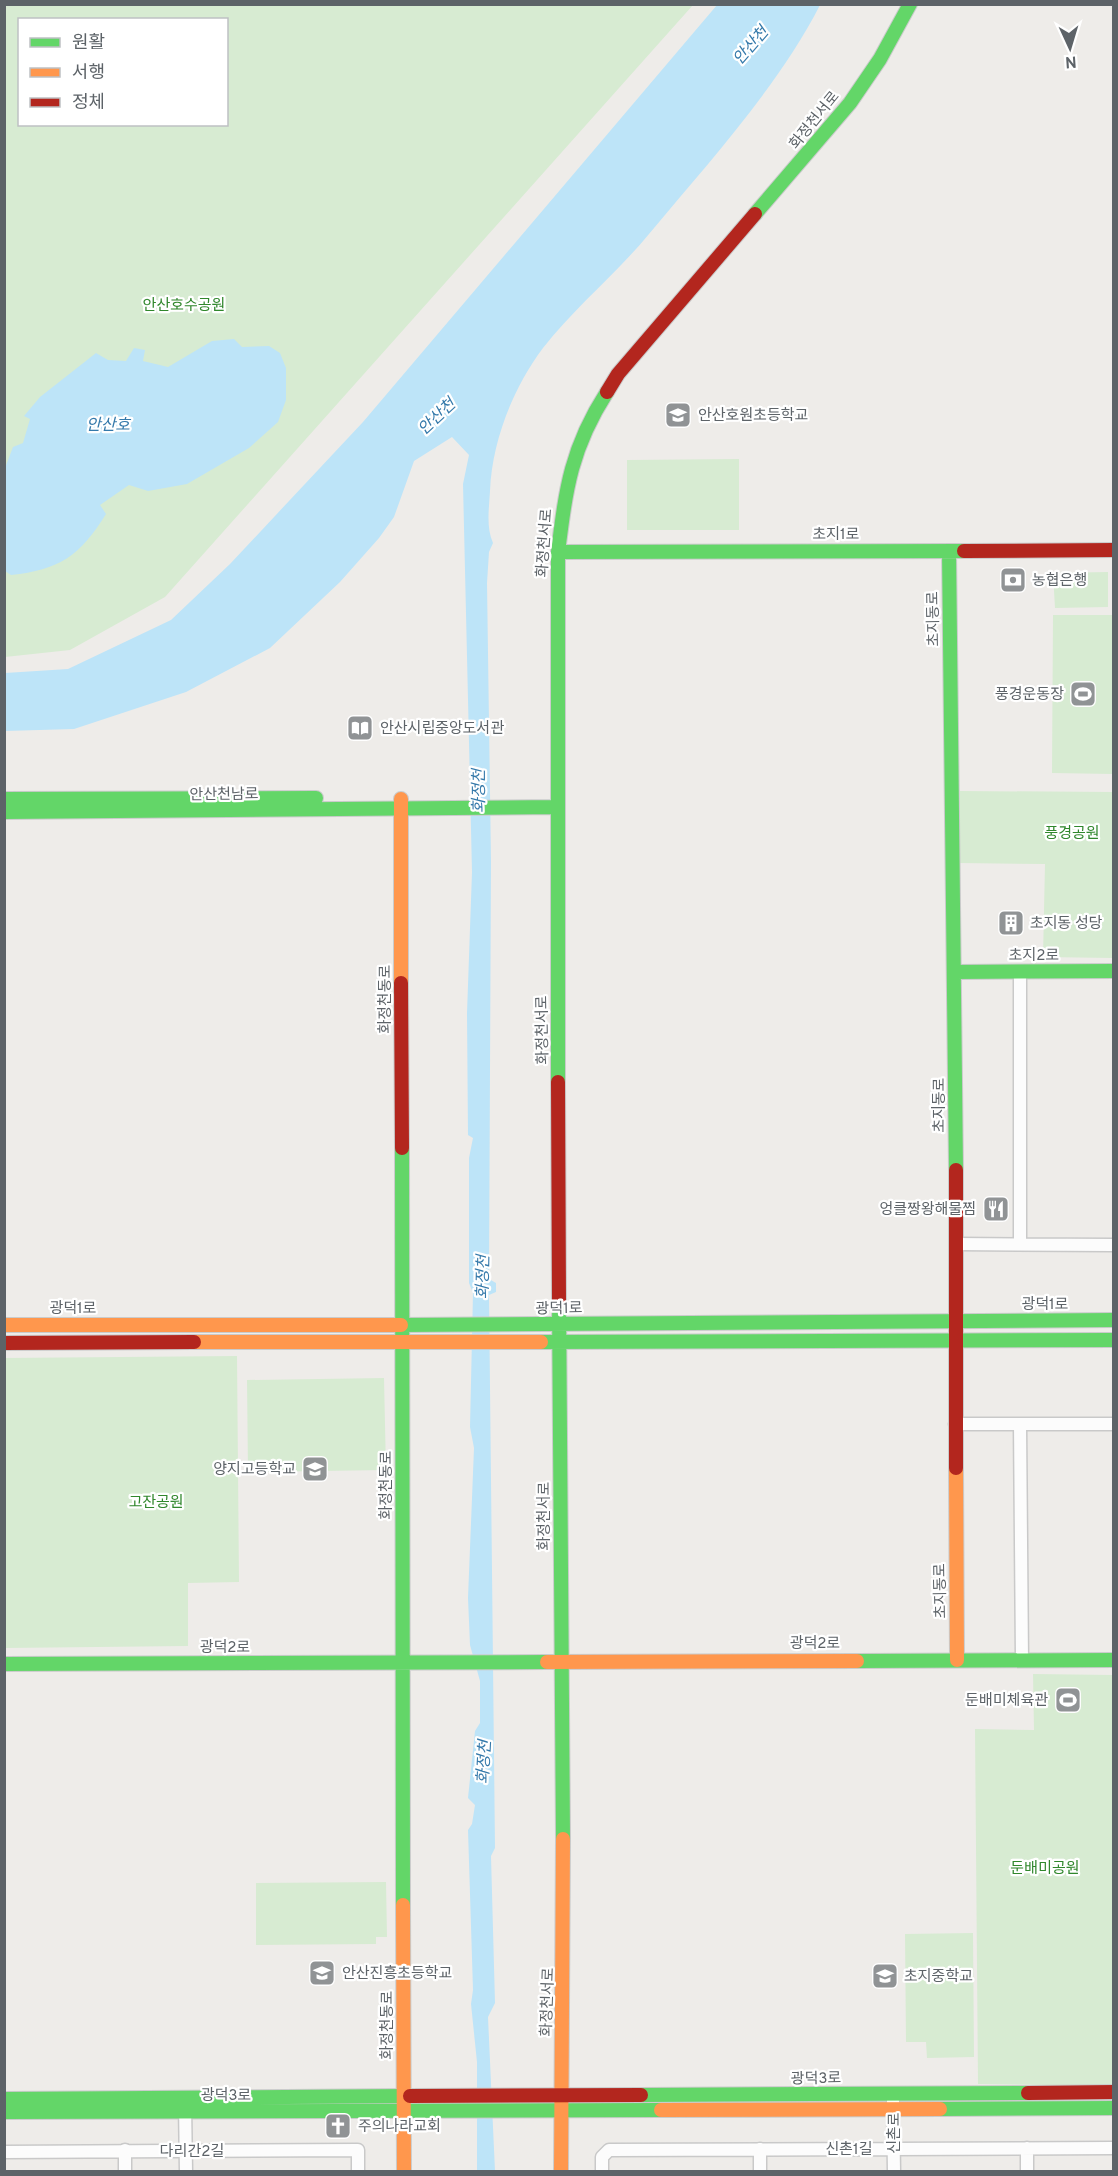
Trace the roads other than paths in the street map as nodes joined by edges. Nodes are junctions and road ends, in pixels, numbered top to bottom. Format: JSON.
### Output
{"nodes":[{"id":1,"x":910,"y":4,"type":"edge"},
{"id":2,"x":949,"y":550,"type":"junction"},
{"id":3,"x":1113,"y":550,"type":"edge"},
{"id":4,"x":558,"y":552,"type":"junction"},
{"id":5,"x":4,"y":799,"type":"edge"},
{"id":6,"x":557,"y":801,"type":"junction"},
{"id":7,"x":401,"y":804,"type":"junction"},
{"id":8,"x":4,"y":812,"type":"edge"},
{"id":9,"x":1113,"y":971,"type":"edge"},
{"id":10,"x":955,"y":972,"type":"junction"},
{"id":11,"x":1020,"y":972,"type":"junction"},
{"id":12,"x":956,"y":1244,"type":"junction"},
{"id":13,"x":1020,"y":1244,"type":"junction"},
{"id":14,"x":1113,"y":1245,"type":"edge"},
{"id":15,"x":1113,"y":1320,"type":"edge"},
{"id":16,"x":956,"y":1321,"type":"junction"},
{"id":17,"x":402,"y":1324,"type":"junction"},
{"id":18,"x":560,"y":1324,"type":"junction"},
{"id":19,"x":4,"y":1325,"type":"edge"},
{"id":20,"x":1113,"y":1340,"type":"edge"},
{"id":21,"x":956,"y":1341,"type":"junction"},
{"id":22,"x":4,"y":1343,"type":"edge"},
{"id":23,"x":402,"y":1343,"type":"junction"},
{"id":24,"x":560,"y":1343,"type":"junction"},
{"id":25,"x":955,"y":1424,"type":"junction"},
{"id":26,"x":1020,"y":1424,"type":"junction"},
{"id":27,"x":1113,"y":1424,"type":"edge"},
{"id":28,"x":957,"y":1660,"type":"junction"},
{"id":29,"x":1022,"y":1660,"type":"junction"},
{"id":30,"x":1113,"y":1660,"type":"edge"},
{"id":31,"x":562,"y":1661,"type":"junction"},
{"id":32,"x":4,"y":1664,"type":"edge"},
{"id":33,"x":403,"y":1664,"type":"junction"},
{"id":34,"x":1113,"y":2092,"type":"edge"},
{"id":35,"x":893,"y":2094,"type":"junction"},
{"id":36,"x":4,"y":2099,"type":"edge"},
{"id":37,"x":561,"y":2104,"type":"junction"},
{"id":38,"x":185,"y":2105,"type":"junction"},
{"id":39,"x":404,"y":2105,"type":"junction"},
{"id":40,"x":1113,"y":2108,"type":"edge"},
{"id":41,"x":893,"y":2109,"type":"junction"},
{"id":42,"x":4,"y":2112,"type":"edge"},
{"id":43,"x":1027,"y":2148,"type":"junction"},
{"id":44,"x":1113,"y":2148,"type":"edge"},
{"id":45,"x":894,"y":2149,"type":"junction"},
{"id":46,"x":125,"y":2150,"type":"junction"},
{"id":47,"x":760,"y":2150,"type":"junction"},
{"id":48,"x":185,"y":2151,"type":"junction"},
{"id":49,"x":4,"y":2152,"type":"edge"},
{"id":50,"x":125,"y":2172,"type":"edge"},
{"id":51,"x":186,"y":2172,"type":"edge"},
{"id":52,"x":358,"y":2172,"type":"edge"},
{"id":53,"x":404,"y":2172,"type":"edge"},
{"id":54,"x":561,"y":2172,"type":"edge"},
{"id":55,"x":602,"y":2172,"type":"edge"},
{"id":56,"x":760,"y":2172,"type":"edge"},
{"id":57,"x":894,"y":2172,"type":"edge"},
{"id":58,"x":1027,"y":2172,"type":"edge"}],
"edges":[{"from":1,"to":4,"type":"street","name":"화정천서로"},
{"from":2,"to":3,"type":"street","name":"초지1로"},
{"from":2,"to":4,"type":"street","name":"초지1로"},
{"from":2,"to":10,"type":"street","name":"초지동로"},
{"from":4,"to":6,"type":"street","name":"화정천서로"},
{"from":5,"to":7,"type":"street","name":"안산천남로"},
{"from":6,"to":7,"type":"street","name":"안산천남로"},
{"from":6,"to":18,"type":"street","name":"화정천서로"},
{"from":7,"to":8,"type":"street","name":"안산천남로"},
{"from":7,"to":17,"type":"street","name":"화정천동로"},
{"from":9,"to":11,"type":"street","name":"초지2로"},
{"from":10,"to":11,"type":"street","name":"초지2로"},
{"from":10,"to":12,"type":"street","name":"초지동로"},
{"from":11,"to":13,"type":"street"},
{"from":12,"to":13,"type":"street"},
{"from":12,"to":16,"type":"street","name":"초지동로"},
{"from":13,"to":14,"type":"street"},
{"from":15,"to":16,"type":"street","name":"광덕1로"},
{"from":16,"to":18,"type":"street","name":"광덕1로"},
{"from":16,"to":21,"type":"street","name":"초지동로"},
{"from":17,"to":18,"type":"street","name":"광덕1로"},
{"from":17,"to":19,"type":"street","name":"광덕1로"},
{"from":17,"to":23,"type":"street","name":"화정천동로"},
{"from":18,"to":24,"type":"street","name":"화정천서로"},
{"from":20,"to":21,"type":"street"},
{"from":21,"to":24,"type":"street"},
{"from":21,"to":25,"type":"street","name":"초지동로"},
{"from":22,"to":23,"type":"street"},
{"from":23,"to":24,"type":"street"},
{"from":23,"to":33,"type":"street","name":"화정천동로"},
{"from":24,"to":31,"type":"street","name":"화정천서로"},
{"from":25,"to":26,"type":"street"},
{"from":25,"to":28,"type":"street","name":"초지동로"},
{"from":26,"to":27,"type":"street"},
{"from":26,"to":29,"type":"street"},
{"from":28,"to":29,"type":"street","name":"광덕2로"},
{"from":28,"to":31,"type":"street","name":"광덕2로"},
{"from":29,"to":30,"type":"street","name":"광덕2로"},
{"from":31,"to":33,"type":"street","name":"광덕2로"},
{"from":31,"to":37,"type":"street","name":"화정천서로"},
{"from":32,"to":33,"type":"street","name":"광덕2로"},
{"from":33,"to":39,"type":"street","name":"화정천동로"},
{"from":34,"to":35,"type":"street","name":"광덕3로"},
{"from":35,"to":37,"type":"street","name":"광덕3로"},
{"from":35,"to":41,"type":"street","name":"신촌로"},
{"from":36,"to":38,"type":"street","name":"광덕3로"},
{"from":37,"to":39,"type":"street","name":"광덕3로"},
{"from":37,"to":41,"type":"street","name":"광덕3로"},
{"from":37,"to":54,"type":"street","name":"화정천서로"},
{"from":38,"to":39,"type":"street","name":"광덕3로"},
{"from":38,"to":42,"type":"street","name":"광덕3로"},
{"from":38,"to":48,"type":"street"},
{"from":39,"to":53,"type":"street","name":"화정천동로"},
{"from":40,"to":41,"type":"street","name":"광덕3로"},
{"from":41,"to":45,"type":"street","name":"신촌로"},
{"from":43,"to":44,"type":"street","name":"신촌1길"},
{"from":43,"to":45,"type":"street","name":"신촌1길"},
{"from":43,"to":58,"type":"street"},
{"from":45,"to":47,"type":"street","name":"신촌1길"},
{"from":45,"to":57,"type":"street","name":"신촌로"},
{"from":46,"to":48,"type":"street","name":"다리간2길"},
{"from":46,"to":49,"type":"street","name":"다리간2길"},
{"from":46,"to":50,"type":"street"},
{"from":47,"to":55,"type":"street","name":"신촌1길"},
{"from":47,"to":56,"type":"street"},
{"from":48,"to":51,"type":"street"},
{"from":48,"to":52,"type":"street","name":"다리간2길"}]}
